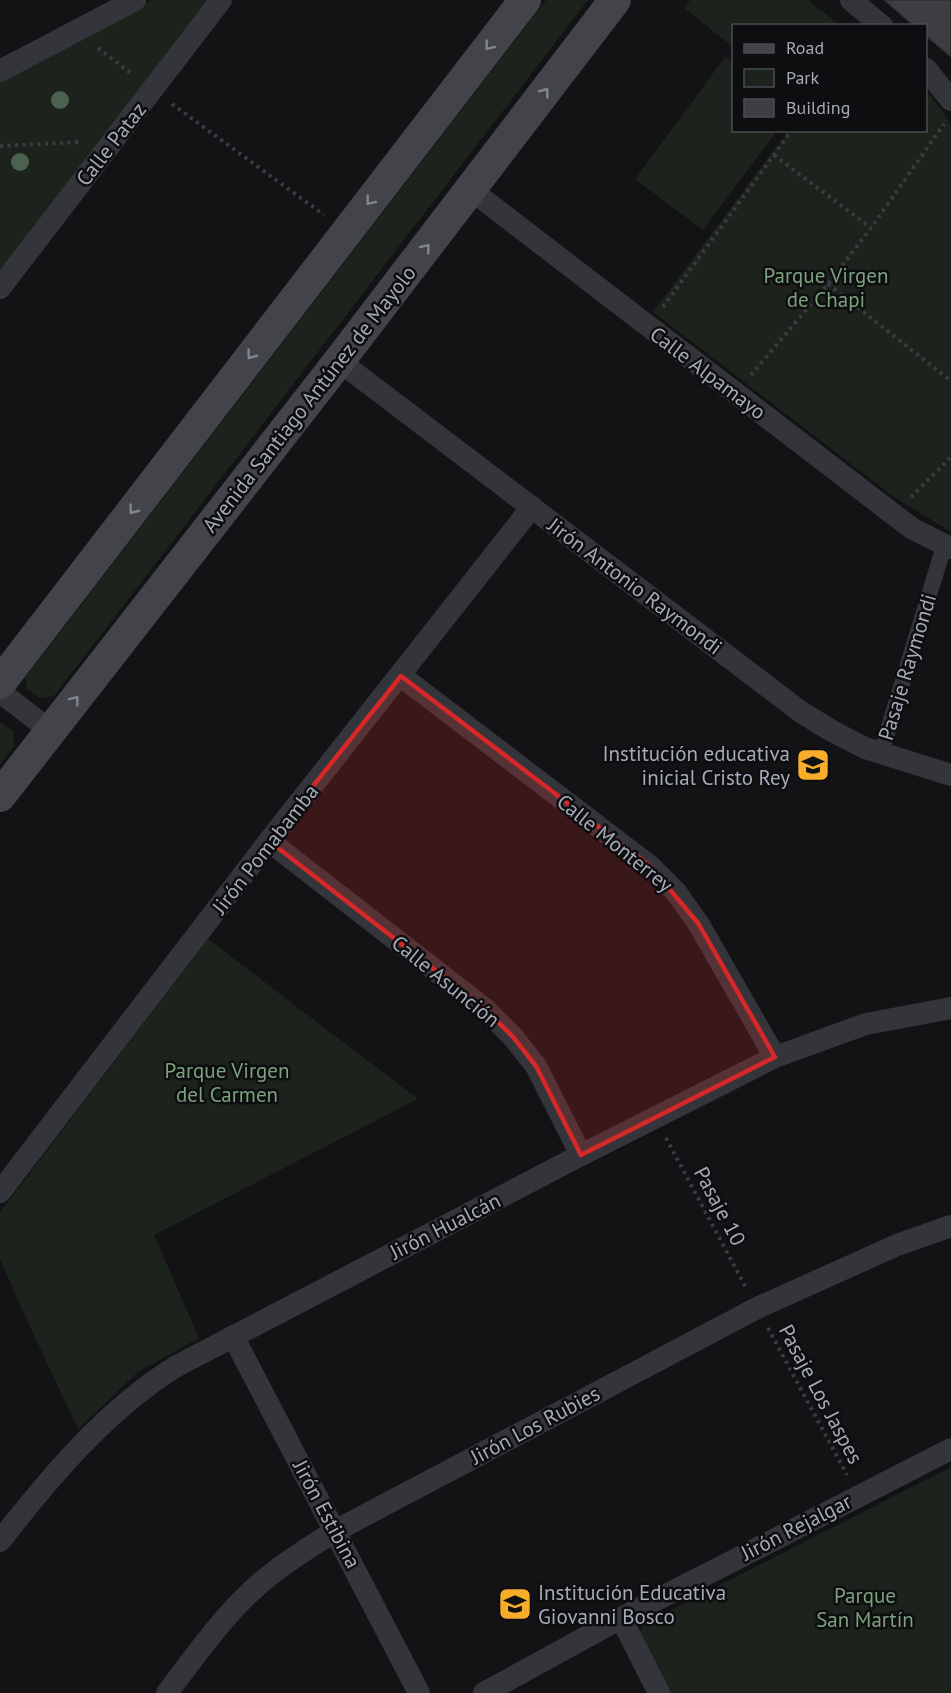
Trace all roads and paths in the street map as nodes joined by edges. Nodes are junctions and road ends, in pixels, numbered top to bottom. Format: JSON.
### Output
{"nodes":[{"id":1,"x":135,"y":0,"type":"edge"},
{"id":2,"x":221,"y":0,"type":"edge"},
{"id":3,"x":525,"y":0,"type":"edge"},
{"id":4,"x":615,"y":0,"type":"edge"},
{"id":5,"x":851,"y":0,"type":"edge"},
{"id":6,"x":880,"y":24,"type":"edge"},
{"id":7,"x":97,"y":47,"type":"dead end"},
{"id":8,"x":0,"y":71,"type":"edge"},
{"id":9,"x":927,"y":71,"type":"edge"},
{"id":10,"x":153,"y":90,"type":"junction"},
{"id":11,"x":949,"y":109,"type":"edge"},
{"id":12,"x":791,"y":132,"type":"edge"},
{"id":13,"x":113,"y":141,"type":"junction"},
{"id":14,"x":0,"y":146,"type":"edge"},
{"id":15,"x":774,"y":155,"type":"junction"},
{"id":16,"x":471,"y":190,"type":"junction"},
{"id":17,"x":871,"y":228,"type":"junction"},
{"id":18,"x":346,"y":231,"type":"junction"},
{"id":19,"x":828,"y":284,"type":"junction"},
{"id":20,"x":0,"y":288,"type":"edge"},
{"id":21,"x":648,"y":327,"type":"junction"},
{"id":22,"x":339,"y":361,"type":"junction"},
{"id":23,"x":951,"y":381,"type":"edge"},
{"id":24,"x":735,"y":394,"type":"junction"},
{"id":25,"x":951,"y":458,"type":"edge"},
{"id":26,"x":532,"y":507,"type":"junction"},
{"id":27,"x":893,"y":514,"type":"junction"},
{"id":28,"x":948,"y":547,"type":"edge"},
{"id":29,"x":401,"y":676,"type":"junction"},
{"id":30,"x":0,"y":683,"type":"edge"},
{"id":31,"x":0,"y":692,"type":"edge"},
{"id":32,"x":51,"y":731,"type":"junction"},
{"id":33,"x":881,"y":753,"type":"junction"},
{"id":34,"x":951,"y":775,"type":"edge"},
{"id":35,"x":0,"y":796,"type":"edge"},
{"id":36,"x":269,"y":841,"type":"junction"},
{"id":37,"x":951,"y":1008,"type":"edge"},
{"id":38,"x":775,"y":1057,"type":"junction"},
{"id":39,"x":656,"y":1119,"type":"junction"},
{"id":40,"x":581,"y":1155,"type":"junction"},
{"id":41,"x":3,"y":1180,"type":"edge"},
{"id":42,"x":951,"y":1226,"type":"edge"},
{"id":43,"x":757,"y":1308,"type":"junction"},
{"id":44,"x":233,"y":1336,"type":"junction"},
{"id":45,"x":951,"y":1449,"type":"edge"},
{"id":46,"x":858,"y":1495,"type":"junction"},
{"id":47,"x":335,"y":1531,"type":"junction"},
{"id":48,"x":0,"y":1541,"type":"edge"},
{"id":49,"x":621,"y":1618,"type":"junction"},
{"id":50,"x":167,"y":1693,"type":"edge"},
{"id":51,"x":420,"y":1693,"type":"edge"},
{"id":52,"x":484,"y":1693,"type":"edge"},
{"id":53,"x":659,"y":1693,"type":"edge"}],
"edges":[{"from":1,"to":8,"type":"street"},
{"from":2,"to":10,"type":"street","name":"Calle Pataz"},
{"from":3,"to":18,"type":"main road","one_way":true},
{"from":16,"to":4,"type":"main road","name":"Avenida Santiago Antúnez de Mayolo","one_way":true},
{"from":5,"to":6,"type":"street"},
{"from":7,"to":10,"type":"path"},
{"from":9,"to":11,"type":"street"},
{"from":10,"to":13,"type":"street","name":"Calle Pataz"},
{"from":10,"to":18,"type":"path"},
{"from":11,"to":17,"type":"path"},
{"from":12,"to":15,"type":"path"},
{"from":13,"to":14,"type":"path"},
{"from":13,"to":20,"type":"street","name":"Calle Pataz"},
{"from":15,"to":17,"type":"path"},
{"from":15,"to":21,"type":"path"},
{"from":16,"to":21,"type":"street","name":"Calle Alpamayo"},
{"from":22,"to":16,"type":"main road","name":"Avenida Santiago Antúnez de Mayolo","one_way":true},
{"from":17,"to":19,"type":"path"},
{"from":18,"to":30,"type":"main road","one_way":true},
{"from":19,"to":23,"type":"path"},
{"from":19,"to":24,"type":"path"},
{"from":21,"to":24,"type":"street","name":"Calle Alpamayo"},
{"from":22,"to":26,"type":"street","name":"Jirón Antonio Raymondi"},
{"from":32,"to":22,"type":"main road","name":"Avenida Santiago Antúnez de Mayolo","one_way":true},
{"from":24,"to":27,"type":"street","name":"Calle Alpamayo"},
{"from":25,"to":27,"type":"path"},
{"from":26,"to":29,"type":"street","name":"Jirón Pomabamba"},
{"from":26,"to":33,"type":"street","name":"Jirón Antonio Raymondi"},
{"from":27,"to":28,"type":"street","name":"Calle Alpamayo"},
{"from":28,"to":33,"type":"street","name":"Pasaje Raymondi"},
{"from":29,"to":36,"type":"street","name":"Jirón Pomabamba"},
{"from":29,"to":38,"type":"street","name":"Calle Monterrey"},
{"from":31,"to":32,"type":"street"},
{"from":32,"to":35,"type":"main road","name":"Avenida Santiago Antúnez de Mayolo"},
{"from":33,"to":34,"type":"street","name":"Jirón Antonio Raymondi"},
{"from":36,"to":40,"type":"street","name":"Calle Asunción"},
{"from":36,"to":41,"type":"street","name":"Jirón Pomabamba"},
{"from":37,"to":38,"type":"street","name":"Jirón Hualcán"},
{"from":38,"to":39,"type":"street","name":"Jirón Hualcán"},
{"from":39,"to":40,"type":"street","name":"Jirón Hualcán"},
{"from":39,"to":43,"type":"path","name":"Pasaje 10"},
{"from":40,"to":44,"type":"street","name":"Jirón Hualcán"},
{"from":42,"to":43,"type":"street","name":"Jirón Los Rubies"},
{"from":43,"to":46,"type":"path","name":"Pasaje Los Jaspes"},
{"from":43,"to":47,"type":"street","name":"Jirón Los Rubies"},
{"from":44,"to":47,"type":"street","name":"Jirón Estibina"},
{"from":44,"to":48,"type":"street","name":"Jirón Hualcán"},
{"from":45,"to":46,"type":"street","name":"Jirón Rejalgar"},
{"from":46,"to":49,"type":"street","name":"Jirón Rejalgar"},
{"from":47,"to":50,"type":"street","name":"Jirón Los Rubies"},
{"from":47,"to":51,"type":"street","name":"Jirón Estibina"},
{"from":49,"to":52,"type":"street","name":"Jirón Rejalgar"},
{"from":49,"to":53,"type":"street"}]}
